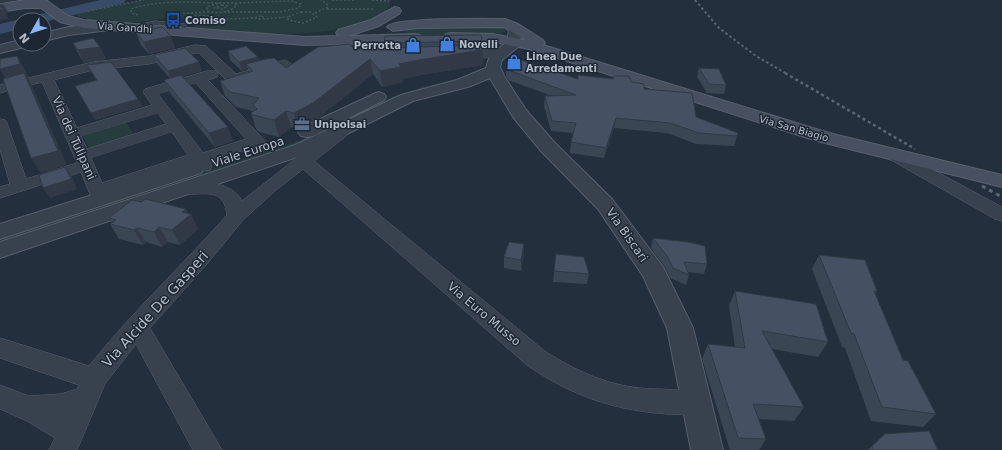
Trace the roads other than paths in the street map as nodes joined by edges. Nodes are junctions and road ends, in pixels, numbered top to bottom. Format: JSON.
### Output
{"nodes":[{"id":1,"x":38,"y":1,"type":"edge"},
{"id":2,"x":396,"y":3,"type":"edge"},
{"id":3,"x":0,"y":8,"type":"edge"},
{"id":4,"x":59,"y":16,"type":"junction"},
{"id":5,"x":85,"y":18,"type":"junction"},
{"id":6,"x":112,"y":26,"type":"junction"},
{"id":7,"x":394,"y":27,"type":"junction"},
{"id":8,"x":52,"y":33,"type":"edge"},
{"id":9,"x":52,"y":33,"type":"edge"},
{"id":10,"x":436,"y":33,"type":"junction"},
{"id":11,"x":52,"y":34,"type":"edge"},
{"id":12,"x":340,"y":34,"type":"junction"},
{"id":13,"x":415,"y":38,"type":"junction"},
{"id":14,"x":288,"y":39,"type":"junction"},
{"id":15,"x":12,"y":42,"type":"edge"},
{"id":16,"x":0,"y":46,"type":"edge"},
{"id":17,"x":12,"y":46,"type":"edge"},
{"id":18,"x":0,"y":49,"type":"edge"},
{"id":19,"x":505,"y":53,"type":"junction"},
{"id":20,"x":444,"y":55,"type":"edge"},
{"id":21,"x":590,"y":62,"type":"junction"},
{"id":22,"x":224,"y":70,"type":"junction"},
{"id":23,"x":158,"y":73,"type":"junction"},
{"id":24,"x":290,"y":76,"type":"edge"},
{"id":25,"x":47,"y":78,"type":"junction"},
{"id":26,"x":199,"y":78,"type":"junction"},
{"id":27,"x":0,"y":89,"type":"edge"},
{"id":28,"x":161,"y":107,"type":"junction"},
{"id":29,"x":0,"y":123,"type":"edge"},
{"id":30,"x":175,"y":126,"type":"junction"},
{"id":31,"x":345,"y":130,"type":"junction"},
{"id":32,"x":72,"y":134,"type":"junction"},
{"id":33,"x":259,"y":144,"type":"junction"},
{"id":34,"x":890,"y":153,"type":"junction"},
{"id":35,"x":84,"y":160,"type":"junction"},
{"id":36,"x":302,"y":160,"type":"junction"},
{"id":37,"x":201,"y":161,"type":"junction"},
{"id":38,"x":1002,"y":181,"type":"edge"},
{"id":39,"x":20,"y":187,"type":"junction"},
{"id":40,"x":183,"y":189,"type":"junction"},
{"id":41,"x":0,"y":193,"type":"edge"},
{"id":42,"x":99,"y":195,"type":"junction"},
{"id":43,"x":1002,"y":215,"type":"edge"},
{"id":44,"x":236,"y":216,"type":"junction"},
{"id":45,"x":0,"y":232,"type":"edge"},
{"id":46,"x":0,"y":250,"type":"edge"},
{"id":47,"x":138,"y":327,"type":"junction"},
{"id":48,"x":0,"y":348,"type":"edge"},
{"id":49,"x":90,"y":389,"type":"junction"},
{"id":50,"x":0,"y":397,"type":"edge"},
{"id":51,"x":697,"y":404,"type":"junction"},
{"id":52,"x":26,"y":408,"type":"junction"},
{"id":53,"x":67,"y":441,"type":"edge"},
{"id":54,"x":208,"y":450,"type":"edge"},
{"id":55,"x":707,"y":450,"type":"edge"}],
"edges":[{"from":1,"to":3,"type":"main road"},
{"from":1,"to":3,"type":"main road"},
{"from":1,"to":4,"type":"main road","name":"Via Gandhi"},
{"from":2,"to":7,"type":"main road"},
{"from":2,"to":10,"type":"main road"},
{"from":2,"to":12,"type":"main road"},
{"from":4,"to":5,"type":"main road","name":"Via Gandhi"},
{"from":4,"to":8,"type":"street"},
{"from":5,"to":6,"type":"main road","name":"Via Gandhi"},
{"from":5,"to":9,"type":"street"},
{"from":6,"to":11,"type":"street"},
{"from":6,"to":14,"type":"main road","name":"Via Gandhi"},
{"from":7,"to":10,"type":"main road"},
{"from":7,"to":12,"type":"main road"},
{"from":7,"to":13,"type":"main road"},
{"from":10,"to":13,"type":"main road"},
{"from":10,"to":19,"type":"main road"},
{"from":10,"to":19,"type":"main road"},
{"from":12,"to":14,"type":"main road"},
{"from":13,"to":14,"type":"main road"},
{"from":15,"to":16,"type":"street"},
{"from":17,"to":18,"type":"street"},
{"from":19,"to":20,"type":"street"},
{"from":19,"to":21,"type":"street"},
{"from":19,"to":21,"type":"main road","name":"Via San Biagio"},
{"from":19,"to":31,"type":"street","name":"Viale Europa"},
{"from":19,"to":33,"type":"street","name":"Viale Europa"},
{"from":19,"to":51,"type":"street","name":"Via Biscari"},
{"from":21,"to":34,"type":"main road","name":"Via San Biagio"},
{"from":22,"to":23,"type":"street"},
{"from":22,"to":24,"type":"street"},
{"from":22,"to":26,"type":"street"},
{"from":23,"to":25,"type":"street"},
{"from":23,"to":26,"type":"street"},
{"from":23,"to":28,"type":"street"},
{"from":25,"to":27,"type":"street"},
{"from":25,"to":32,"type":"street","name":"Via dei Tulipani"},
{"from":26,"to":33,"type":"street"},
{"from":28,"to":30,"type":"street"},
{"from":28,"to":32,"type":"street"},
{"from":29,"to":39,"type":"street"},
{"from":30,"to":35,"type":"street"},
{"from":30,"to":37,"type":"street"},
{"from":31,"to":36,"type":"street","name":"Via Alcide De Gasperi"},
{"from":31,"to":40,"type":"street","name":"Viale Europa"},
{"from":32,"to":35,"type":"street","name":"Via dei Tulipani"},
{"from":33,"to":37,"type":"street","name":"Viale Europa"},
{"from":34,"to":38,"type":"main road","name":"Via San Biagio"},
{"from":34,"to":43,"type":"street"},
{"from":35,"to":39,"type":"street"},
{"from":35,"to":42,"type":"street","name":"Via dei Tulipani"},
{"from":36,"to":44,"type":"street","name":"Via Alcide De Gasperi"},
{"from":36,"to":51,"type":"street","name":"Via Euro Musso"},
{"from":37,"to":42,"type":"street","name":"Viale Europa"},
{"from":39,"to":41,"type":"street"},
{"from":40,"to":44,"type":"street"},
{"from":40,"to":46,"type":"street","name":"Viale Europa"},
{"from":42,"to":45,"type":"street","name":"Viale Europa"},
{"from":44,"to":47,"type":"street","name":"Via Alcide De Gasperi"},
{"from":47,"to":49,"type":"street","name":"Via Alcide De Gasperi"},
{"from":47,"to":54,"type":"street"},
{"from":48,"to":49,"type":"street"},
{"from":49,"to":52,"type":"street"},
{"from":49,"to":53,"type":"street","name":"Via Alcide De Gasperi"},
{"from":50,"to":52,"type":"street"},
{"from":51,"to":55,"type":"street","name":"Via Biscari"},
{"from":52,"to":53,"type":"street"}]}
